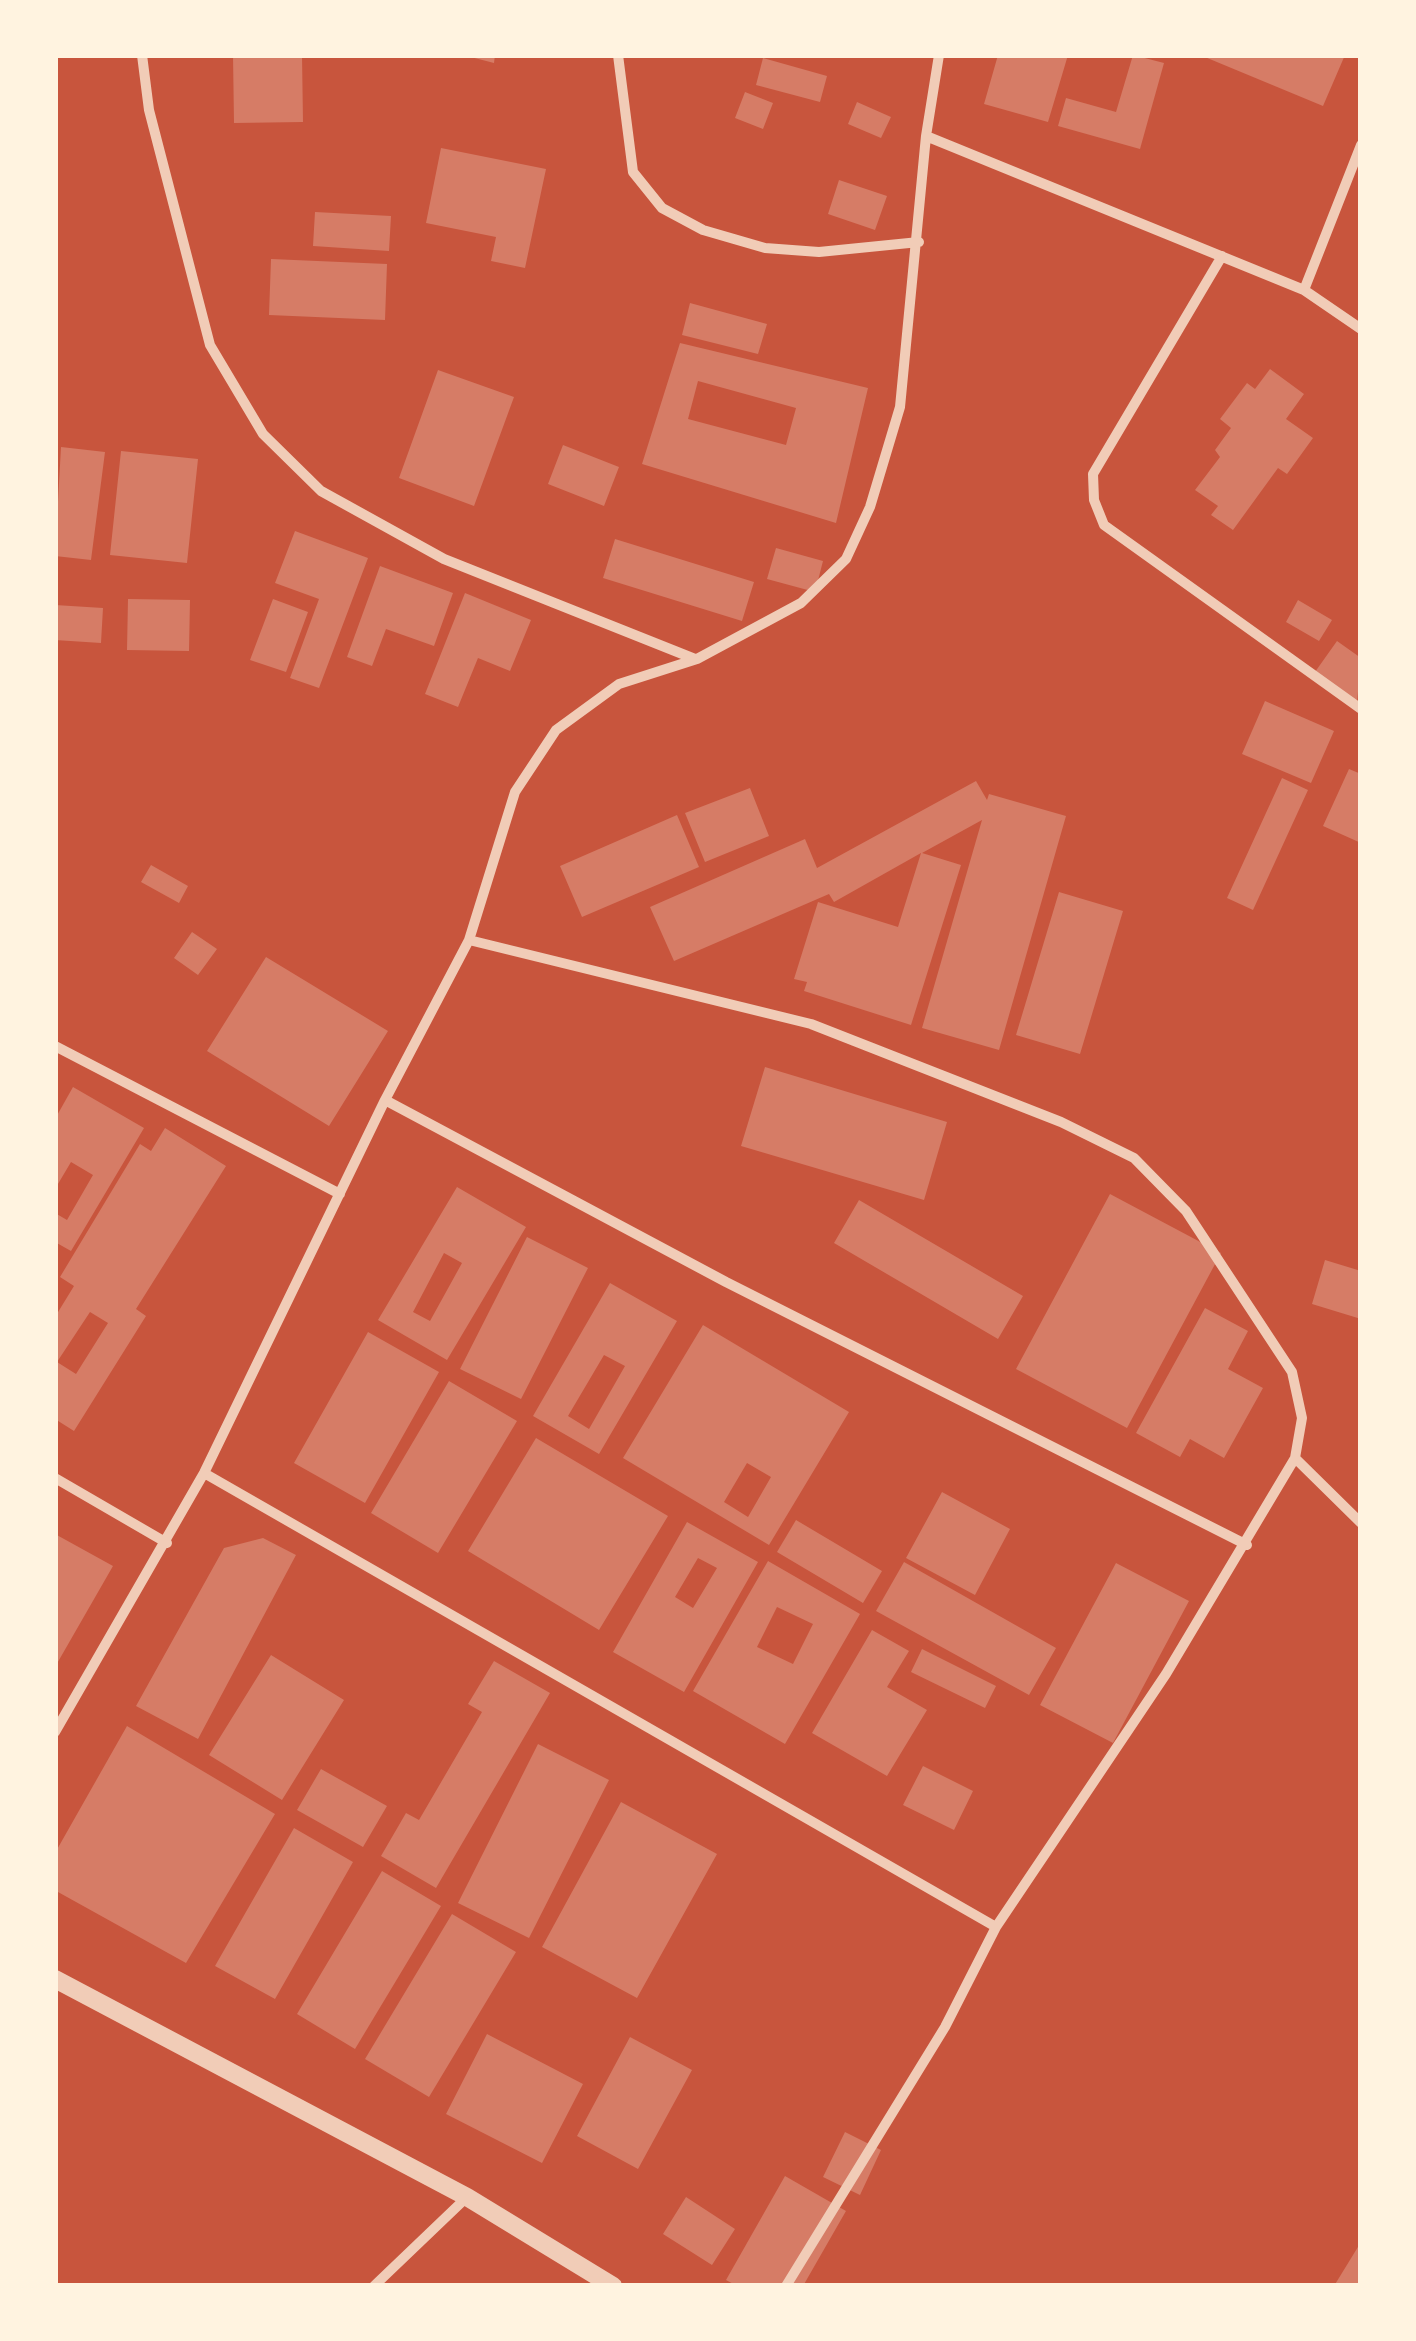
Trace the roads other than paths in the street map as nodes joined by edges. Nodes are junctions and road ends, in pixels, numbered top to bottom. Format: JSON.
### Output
{"nodes":[{"id":1,"x":142,"y":55,"type":"edge"},
{"id":2,"x":618,"y":55,"type":"edge"},
{"id":3,"x":939,"y":55,"type":"edge"},
{"id":4,"x":926,"y":136,"type":"junction"},
{"id":5,"x":1361,"y":145,"type":"edge"},
{"id":6,"x":919,"y":242,"type":"junction"},
{"id":7,"x":1222,"y":256,"type":"junction"},
{"id":8,"x":1304,"y":290,"type":"junction"},
{"id":9,"x":1361,"y":329,"type":"edge"},
{"id":10,"x":697,"y":659,"type":"junction"},
{"id":11,"x":1361,"y":709,"type":"edge"},
{"id":12,"x":469,"y":940,"type":"junction"},
{"id":13,"x":55,"y":1046,"type":"edge"},
{"id":14,"x":385,"y":1100,"type":"junction"},
{"id":15,"x":340,"y":1194,"type":"junction"},
{"id":16,"x":1296,"y":1458,"type":"junction"},
{"id":17,"x":204,"y":1473,"type":"junction"},
{"id":18,"x":55,"y":1478,"type":"edge"},
{"id":19,"x":1361,"y":1523,"type":"edge"},
{"id":20,"x":167,"y":1543,"type":"junction"},
{"id":21,"x":1247,"y":1545,"type":"junction"},
{"id":22,"x":55,"y":1732,"type":"edge"},
{"id":23,"x":996,"y":1927,"type":"junction"},
{"id":24,"x":55,"y":1979,"type":"edge"},
{"id":25,"x":467,"y":2197,"type":"junction"},
{"id":26,"x":374,"y":2286,"type":"edge"},
{"id":27,"x":612,"y":2286,"type":"edge"},
{"id":28,"x":786,"y":2286,"type":"edge"}],
"edges":[{"from":1,"to":10,"type":"street"},
{"from":2,"to":6,"type":"street"},
{"from":3,"to":4,"type":"street"},
{"from":4,"to":6,"type":"street"},
{"from":4,"to":7,"type":"street"},
{"from":5,"to":8,"type":"street"},
{"from":6,"to":10,"type":"street"},
{"from":7,"to":8,"type":"street"},
{"from":7,"to":11,"type":"street"},
{"from":8,"to":9,"type":"street"},
{"from":10,"to":12,"type":"street"},
{"from":12,"to":14,"type":"street"},
{"from":12,"to":16,"type":"street"},
{"from":13,"to":15,"type":"street"},
{"from":14,"to":15,"type":"street"},
{"from":14,"to":21,"type":"street"},
{"from":15,"to":17,"type":"street"},
{"from":16,"to":19,"type":"street"},
{"from":16,"to":21,"type":"street"},
{"from":17,"to":20,"type":"street"},
{"from":17,"to":23,"type":"street"},
{"from":18,"to":20,"type":"street"},
{"from":20,"to":22,"type":"street"},
{"from":21,"to":23,"type":"street"},
{"from":23,"to":28,"type":"street"},
{"from":24,"to":25,"type":"street"},
{"from":25,"to":26,"type":"street"},
{"from":25,"to":27,"type":"street"}]}
